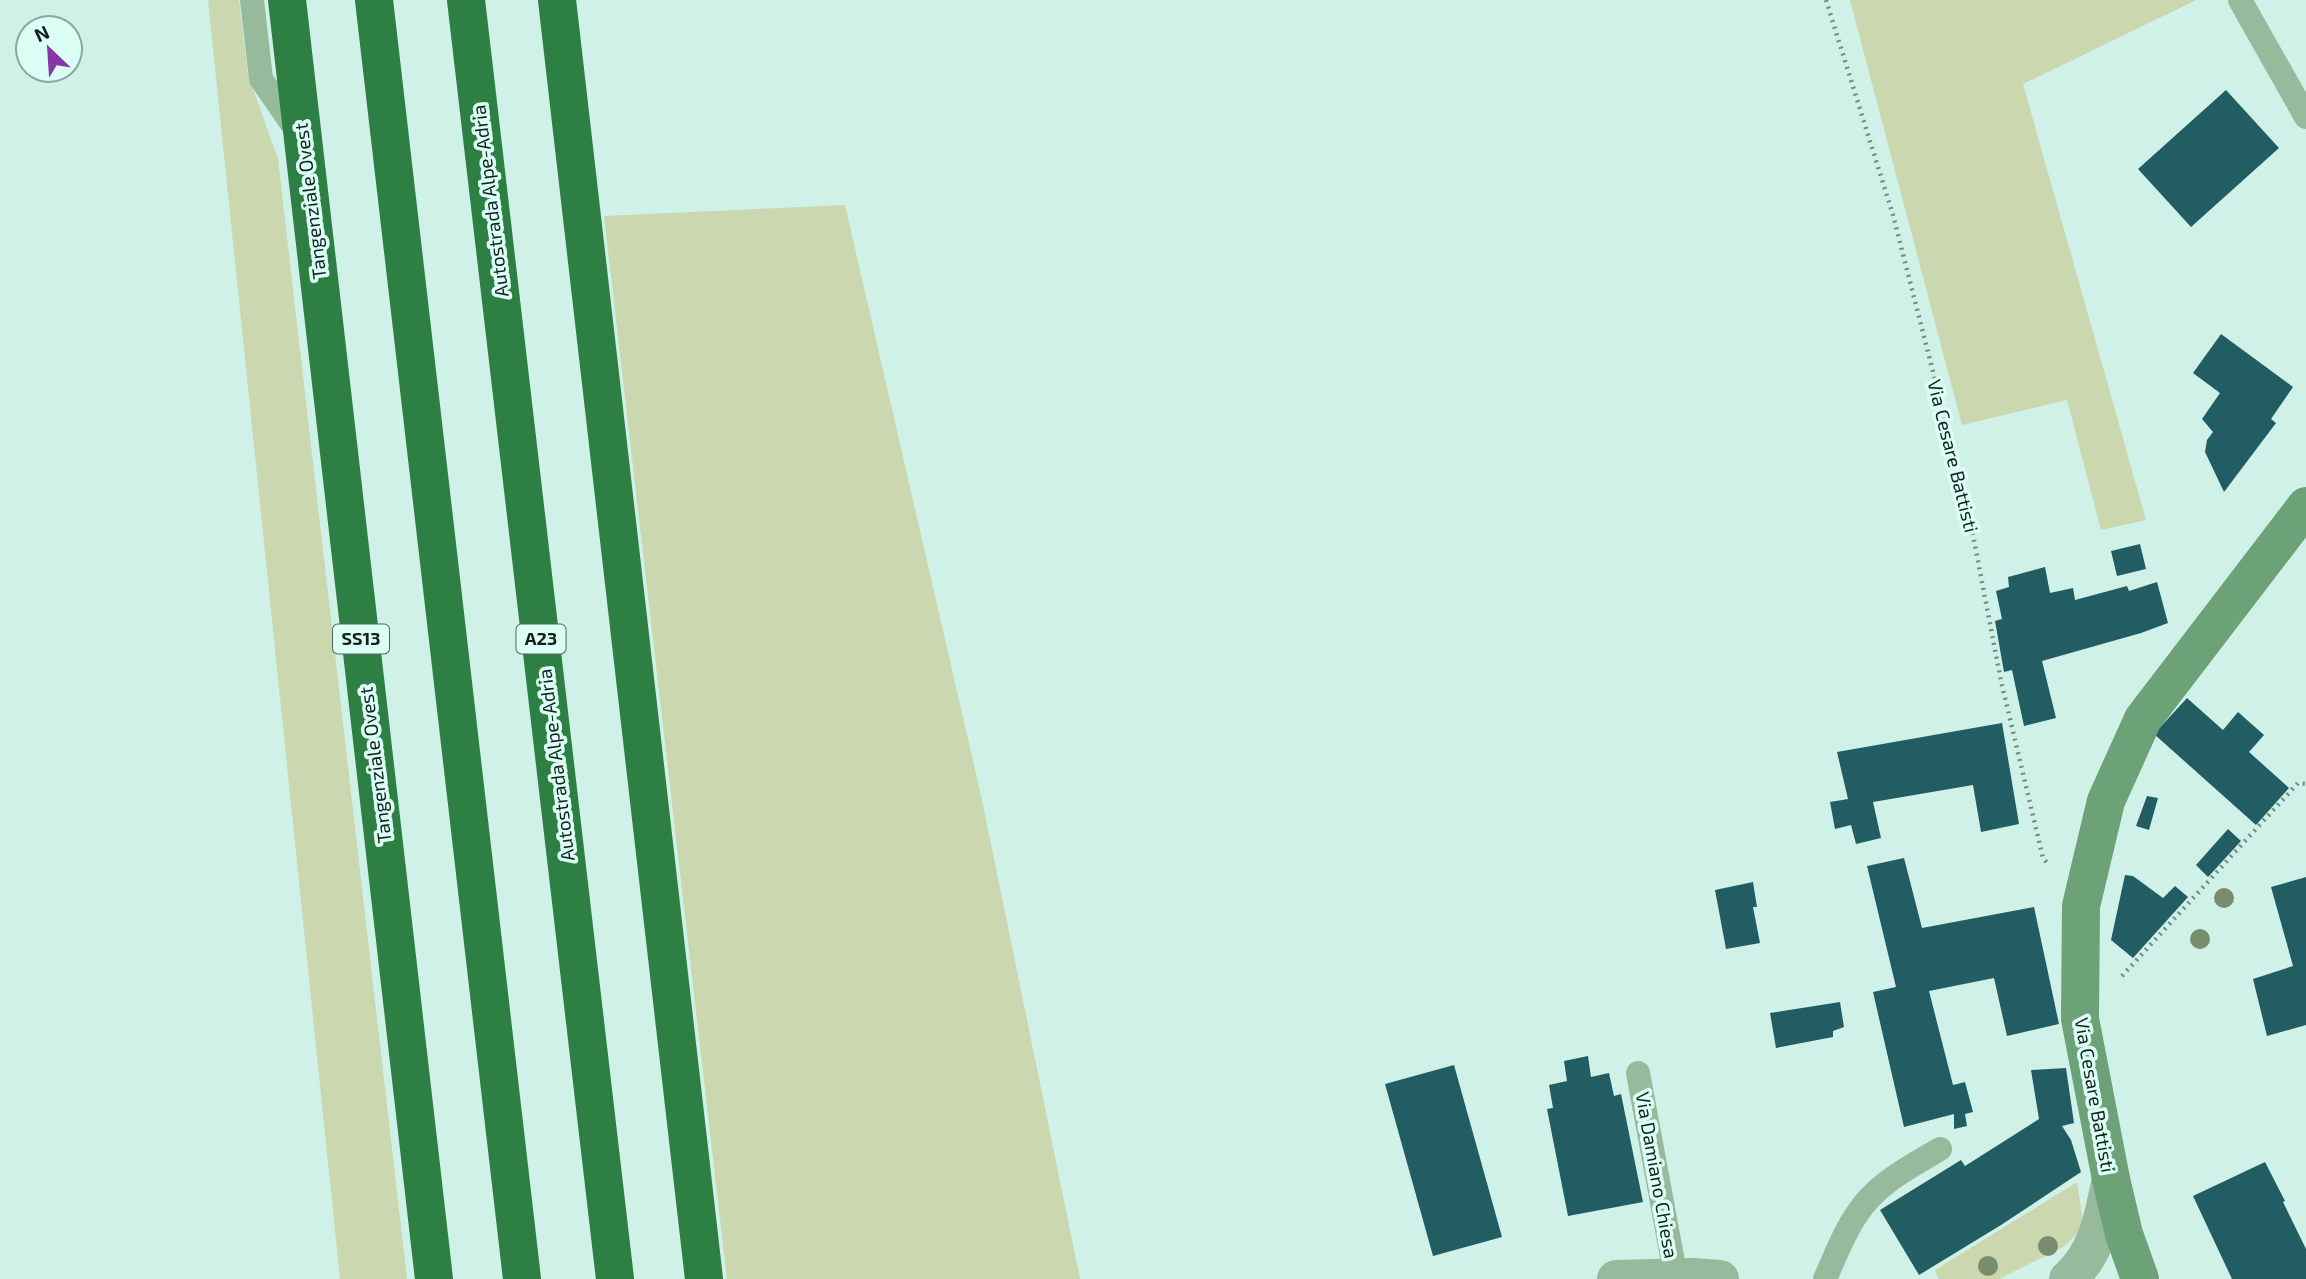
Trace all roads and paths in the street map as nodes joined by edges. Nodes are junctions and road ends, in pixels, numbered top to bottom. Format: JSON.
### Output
{"nodes":[{"id":1,"x":253,"y":0,"type":"edge"},
{"id":2,"x":287,"y":0,"type":"edge"},
{"id":3,"x":374,"y":0,"type":"edge"},
{"id":4,"x":466,"y":0,"type":"edge"},
{"id":5,"x":557,"y":0,"type":"edge"},
{"id":6,"x":1826,"y":0,"type":"edge"},
{"id":7,"x":2240,"y":0,"type":"edge"},
{"id":8,"x":2306,"y":117,"type":"edge"},
{"id":9,"x":303,"y":139,"type":"junction"},
{"id":10,"x":2306,"y":506,"type":"edge"},
{"id":11,"x":2306,"y":784,"type":"edge"},
{"id":12,"x":2081,"y":906,"type":"junction"},
{"id":13,"x":2080,"y":1019,"type":"junction"},
{"id":14,"x":1638,"y":1073,"type":"dead end"},
{"id":15,"x":1940,"y":1149,"type":"dead end"},
{"id":16,"x":2111,"y":1179,"type":"junction"},
{"id":17,"x":1676,"y":1278,"type":"edge"},
{"id":18,"x":434,"y":1279,"type":"edge"},
{"id":19,"x":522,"y":1279,"type":"edge"},
{"id":20,"x":615,"y":1279,"type":"edge"},
{"id":21,"x":704,"y":1279,"type":"edge"},
{"id":22,"x":1616,"y":1279,"type":"edge"},
{"id":23,"x":1720,"y":1279,"type":"edge"},
{"id":24,"x":1825,"y":1279,"type":"edge"},
{"id":25,"x":2068,"y":1279,"type":"edge"},
{"id":26,"x":2140,"y":1279,"type":"edge"}],
"edges":[{"from":1,"to":9,"type":"lane"},
{"from":2,"to":9,"type":"highway","name":"Tangenziale Ovest","number":"SS13"},
{"from":3,"to":19,"type":"highway"},
{"from":4,"to":20,"type":"highway","name":"Autostrada Alpe-Adria","number":"A23"},
{"from":5,"to":21,"type":"highway"},
{"from":6,"to":12,"type":"path","name":"Via Cesare Battisti"},
{"from":7,"to":8,"type":"lane"},
{"from":9,"to":18,"type":"highway","name":"Tangenziale Ovest","number":"SS13"},
{"from":10,"to":12,"type":"street","name":"Via Cesare Battisti"},
{"from":11,"to":13,"type":"path"},
{"from":12,"to":13,"type":"street","name":"Via Cesare Battisti"},
{"from":13,"to":16,"type":"street","name":"Via Cesare Battisti"},
{"from":14,"to":17,"type":"lane","name":"Via Damiano Chiesa"},
{"from":15,"to":24,"type":"lane"},
{"from":16,"to":25,"type":"street"},
{"from":16,"to":26,"type":"street","name":"Via Cesare Battisti"},
{"from":17,"to":22,"type":"street","name":"Via Damiano Chiesa"},
{"from":17,"to":23,"type":"street","name":"Via Damiano Chiesa"}]}
